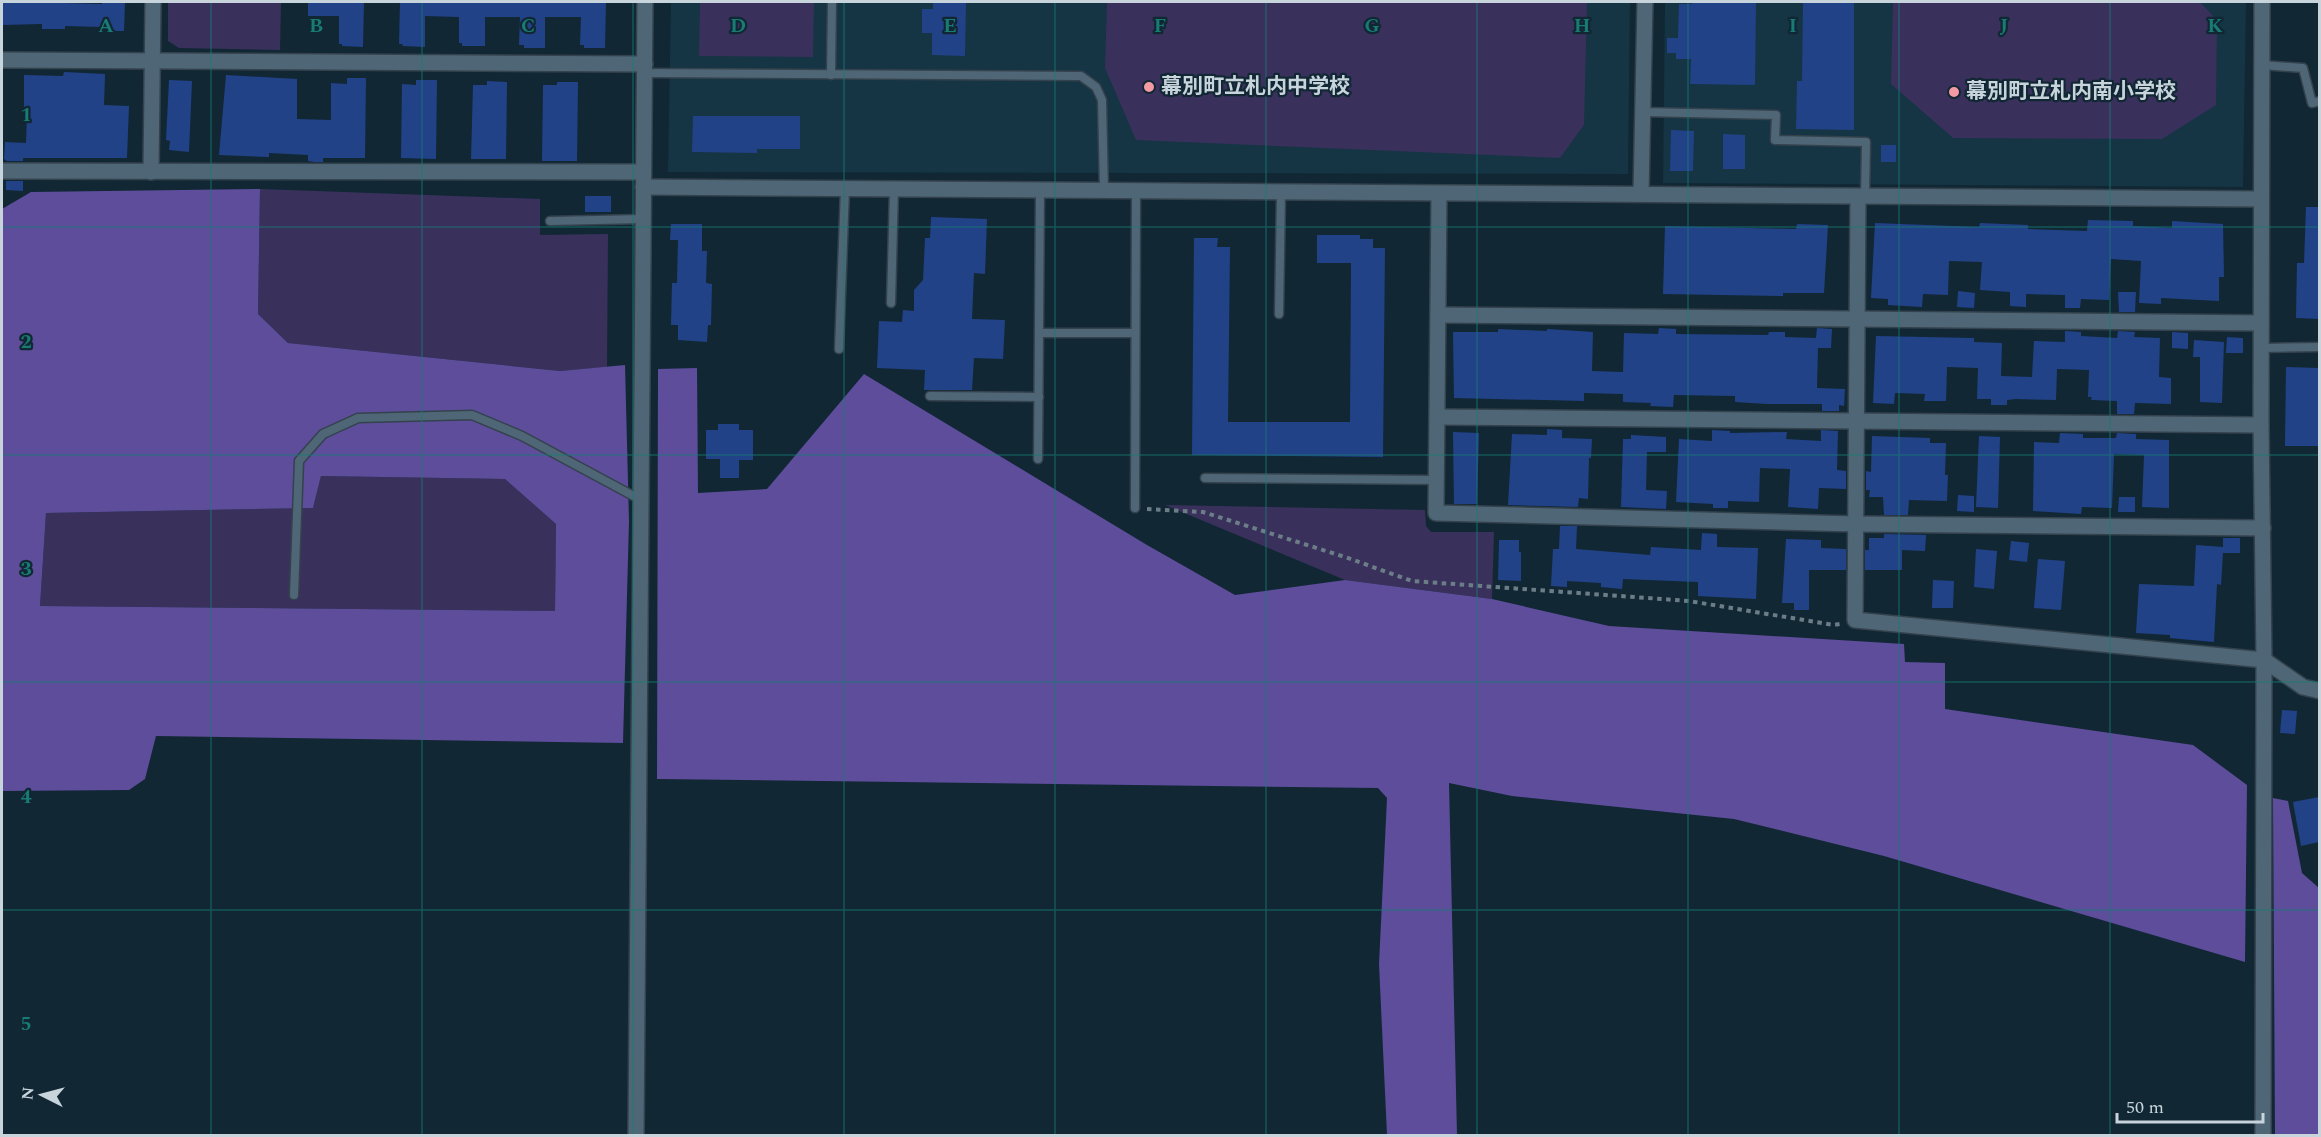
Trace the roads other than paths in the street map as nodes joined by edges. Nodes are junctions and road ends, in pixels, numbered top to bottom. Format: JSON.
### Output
{"nodes":[{"id":1,"x":153,"y":2,"type":"edge"},
{"id":2,"x":645,"y":2,"type":"edge"},
{"id":3,"x":832,"y":2,"type":"edge"},
{"id":4,"x":1645,"y":2,"type":"edge"},
{"id":5,"x":2262,"y":2,"type":"edge"},
{"id":6,"x":2,"y":60,"type":"edge"},
{"id":7,"x":153,"y":62,"type":"junction"},
{"id":8,"x":2262,"y":65,"type":"junction"},
{"id":9,"x":644,"y":69,"type":"junction"},
{"id":10,"x":831,"y":75,"type":"junction"},
{"id":11,"x":2319,"y":101,"type":"edge"},
{"id":12,"x":1643,"y":112,"type":"junction"},
{"id":13,"x":2,"y":171,"type":"edge"},
{"id":14,"x":151,"y":172,"type":"junction"},
{"id":15,"x":643,"y":180,"type":"junction"},
{"id":16,"x":846,"y":189,"type":"junction"},
{"id":17,"x":894,"y":189,"type":"junction"},
{"id":18,"x":1040,"y":191,"type":"junction"},
{"id":19,"x":1104,"y":191,"type":"junction"},
{"id":20,"x":1136,"y":192,"type":"junction"},
{"id":21,"x":1281,"y":193,"type":"junction"},
{"id":22,"x":1641,"y":194,"type":"junction"},
{"id":23,"x":1438,"y":195,"type":"junction"},
{"id":24,"x":1861,"y":197,"type":"junction"},
{"id":25,"x":2261,"y":199,"type":"junction"},
{"id":26,"x":643,"y":219,"type":"junction"},
{"id":27,"x":550,"y":221,"type":"dead end"},
{"id":28,"x":891,"y":303,"type":"dead end"},
{"id":29,"x":1279,"y":314,"type":"dead end"},
{"id":30,"x":1438,"y":315,"type":"junction"},
{"id":31,"x":1857,"y":318,"type":"junction"},
{"id":32,"x":2261,"y":323,"type":"junction"},
{"id":33,"x":1039,"y":333,"type":"junction"},
{"id":34,"x":1135,"y":333,"type":"junction"},
{"id":35,"x":2319,"y":347,"type":"edge"},
{"id":36,"x":2261,"y":348,"type":"junction"},
{"id":37,"x":839,"y":349,"type":"dead end"},
{"id":38,"x":930,"y":396,"type":"dead end"},
{"id":39,"x":1038,"y":398,"type":"junction"},
{"id":40,"x":1437,"y":417,"type":"junction"},
{"id":41,"x":1856,"y":420,"type":"junction"},
{"id":42,"x":2261,"y":425,"type":"junction"},
{"id":43,"x":1038,"y":459,"type":"dead end"},
{"id":44,"x":1205,"y":478,"type":"dead end"},
{"id":45,"x":1436,"y":480,"type":"junction"},
{"id":46,"x":641,"y":500,"type":"junction"},
{"id":47,"x":1134,"y":508,"type":"road end"},
{"id":48,"x":1856,"y":524,"type":"junction"},
{"id":49,"x":2263,"y":528,"type":"junction"},
{"id":50,"x":294,"y":595,"type":"dead end"},
{"id":51,"x":2264,"y":660,"type":"junction"},
{"id":52,"x":2319,"y":691,"type":"edge"},
{"id":53,"x":636,"y":1136,"type":"edge"},
{"id":54,"x":2263,"y":1136,"type":"edge"}],
"edges":[{"from":1,"to":7,"type":"street"},
{"from":2,"to":9,"type":"street"},
{"from":3,"to":10,"type":"lane"},
{"from":4,"to":12,"type":"street"},
{"from":5,"to":8,"type":"street"},
{"from":6,"to":7,"type":"street"},
{"from":7,"to":9,"type":"street"},
{"from":7,"to":14,"type":"street"},
{"from":8,"to":11,"type":"lane"},
{"from":8,"to":25,"type":"street"},
{"from":9,"to":10,"type":"lane"},
{"from":9,"to":15,"type":"street"},
{"from":10,"to":19,"type":"lane"},
{"from":12,"to":22,"type":"street"},
{"from":12,"to":24,"type":"lane"},
{"from":13,"to":14,"type":"street"},
{"from":14,"to":15,"type":"street"},
{"from":15,"to":16,"type":"street"},
{"from":15,"to":26,"type":"street"},
{"from":16,"to":17,"type":"street"},
{"from":16,"to":37,"type":"lane"},
{"from":17,"to":18,"type":"street"},
{"from":17,"to":28,"type":"lane"},
{"from":18,"to":19,"type":"street"},
{"from":18,"to":33,"type":"lane"},
{"from":19,"to":20,"type":"street"},
{"from":20,"to":21,"type":"street"},
{"from":20,"to":34,"type":"lane"},
{"from":21,"to":23,"type":"street"},
{"from":21,"to":29,"type":"lane"},
{"from":22,"to":23,"type":"street"},
{"from":22,"to":24,"type":"street"},
{"from":23,"to":30,"type":"street"},
{"from":24,"to":25,"type":"street"},
{"from":24,"to":31,"type":"street"},
{"from":25,"to":32,"type":"street"},
{"from":26,"to":27,"type":"lane"},
{"from":26,"to":46,"type":"street"},
{"from":30,"to":31,"type":"street"},
{"from":30,"to":40,"type":"street"},
{"from":31,"to":32,"type":"street"},
{"from":31,"to":41,"type":"street"},
{"from":32,"to":36,"type":"street"},
{"from":33,"to":34,"type":"lane"},
{"from":33,"to":39,"type":"lane"},
{"from":34,"to":47,"type":"lane"},
{"from":35,"to":36,"type":"lane"},
{"from":36,"to":42,"type":"street"},
{"from":38,"to":39,"type":"lane"},
{"from":39,"to":43,"type":"lane"},
{"from":40,"to":41,"type":"street"},
{"from":40,"to":45,"type":"street"},
{"from":41,"to":42,"type":"street"},
{"from":41,"to":48,"type":"street"},
{"from":42,"to":49,"type":"street"},
{"from":44,"to":45,"type":"lane"},
{"from":45,"to":48,"type":"street"},
{"from":46,"to":50,"type":"lane"},
{"from":46,"to":53,"type":"street"},
{"from":48,"to":49,"type":"street"},
{"from":48,"to":51,"type":"street"},
{"from":49,"to":51,"type":"street"},
{"from":51,"to":52,"type":"street"},
{"from":51,"to":54,"type":"street"}]}
